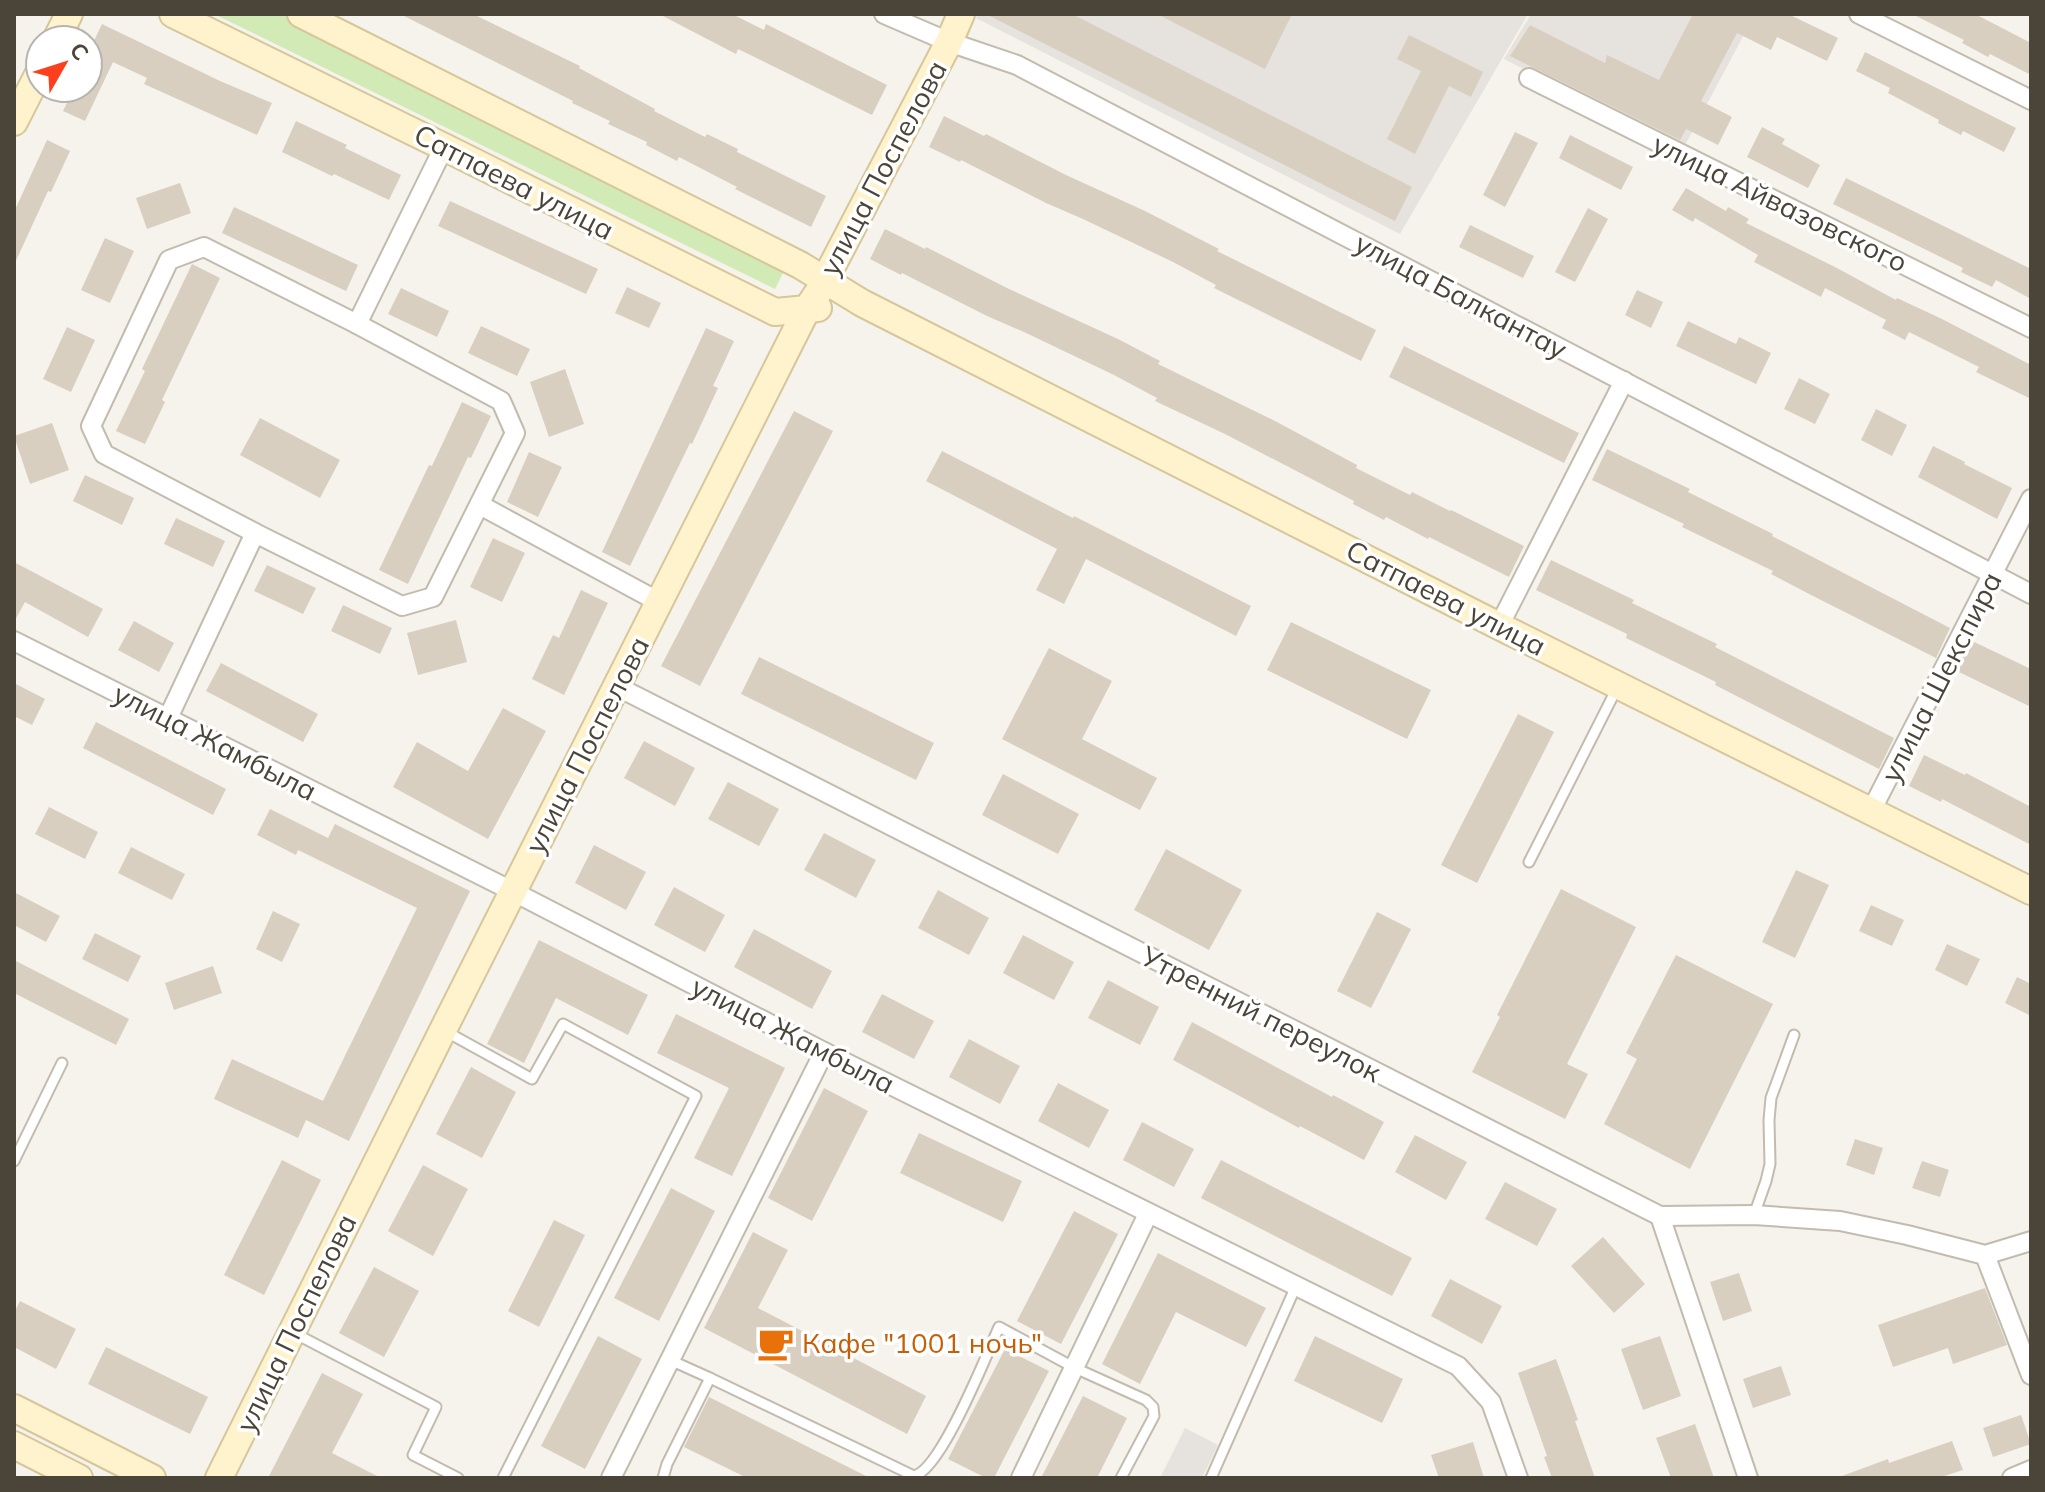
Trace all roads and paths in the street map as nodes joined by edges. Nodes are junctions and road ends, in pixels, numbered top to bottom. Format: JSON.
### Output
{"nodes":[{"id":1,"x":173,"y":14,"type":"edge"},
{"id":2,"x":301,"y":14,"type":"edge"},
{"id":3,"x":884,"y":14,"type":"edge"},
{"id":4,"x":961,"y":14,"type":"edge"},
{"id":5,"x":1859,"y":14,"type":"edge"},
{"id":6,"x":949,"y":42,"type":"junction"},
{"id":7,"x":1529,"y":78,"type":"dead end"},
{"id":8,"x":2031,"y":100,"type":"edge"},
{"id":9,"x":24,"y":102,"type":"edge"},
{"id":10,"x":14,"y":122,"type":"edge"},
{"id":11,"x":444,"y":147,"type":"junction"},
{"id":12,"x":825,"y":279,"type":"junction"},
{"id":13,"x":862,"y":303,"type":"junction"},
{"id":14,"x":807,"y":309,"type":"junction"},
{"id":15,"x":357,"y":324,"type":"junction"},
{"id":16,"x":2031,"y":328,"type":"edge"},
{"id":17,"x":1624,"y":381,"type":"junction"},
{"id":18,"x":2031,"y":499,"type":"edge"},
{"id":19,"x":480,"y":505,"type":"junction"},
{"id":20,"x":255,"y":533,"type":"junction"},
{"id":21,"x":1994,"y":575,"type":"junction"},
{"id":22,"x":2031,"y":594,"type":"edge"},
{"id":23,"x":659,"y":602,"type":"junction"},
{"id":24,"x":1499,"y":626,"type":"junction"},
{"id":25,"x":14,"y":641,"type":"edge"},
{"id":26,"x":1619,"y":685,"type":"junction"},
{"id":27,"x":616,"y":686,"type":"junction"},
{"id":28,"x":168,"y":718,"type":"junction"},
{"id":29,"x":1871,"y":811,"type":"junction"},
{"id":30,"x":1529,"y":862,"type":"dead end"},
{"id":31,"x":2031,"y":891,"type":"edge"},
{"id":32,"x":514,"y":892,"type":"junction"},
{"id":33,"x":443,"y":1030,"type":"junction"},
{"id":34,"x":1794,"y":1035,"type":"dead end"},
{"id":35,"x":824,"y":1052,"type":"junction"},
{"id":36,"x":62,"y":1063,"type":"dead end"},
{"id":37,"x":14,"y":1161,"type":"edge"},
{"id":38,"x":1148,"y":1214,"type":"junction"},
{"id":39,"x":1754,"y":1215,"type":"junction"},
{"id":40,"x":1660,"y":1216,"type":"junction"},
{"id":41,"x":2031,"y":1241,"type":"edge"},
{"id":42,"x":1985,"y":1255,"type":"junction"},
{"id":43,"x":1296,"y":1286,"type":"junction"},
{"id":44,"x":291,"y":1332,"type":"junction"},
{"id":45,"x":670,"y":1360,"type":"junction"},
{"id":46,"x":1075,"y":1368,"type":"junction"},
{"id":47,"x":2031,"y":1375,"type":"edge"},
{"id":48,"x":710,"y":1378,"type":"junction"},
{"id":49,"x":14,"y":1408,"type":"edge"},
{"id":50,"x":14,"y":1445,"type":"edge"},
{"id":51,"x":2031,"y":1470,"type":"edge"},
{"id":52,"x":79,"y":1478,"type":"edge"},
{"id":53,"x":152,"y":1478,"type":"edge"},
{"id":54,"x":219,"y":1478,"type":"edge"},
{"id":55,"x":458,"y":1478,"type":"edge"},
{"id":56,"x":503,"y":1478,"type":"edge"},
{"id":57,"x":611,"y":1478,"type":"edge"},
{"id":58,"x":663,"y":1478,"type":"edge"},
{"id":59,"x":1021,"y":1478,"type":"edge"},
{"id":60,"x":1121,"y":1478,"type":"edge"},
{"id":61,"x":1211,"y":1478,"type":"edge"},
{"id":62,"x":1518,"y":1478,"type":"edge"},
{"id":63,"x":1748,"y":1478,"type":"edge"},
{"id":64,"x":2012,"y":1478,"type":"edge"}],
"edges":[{"from":1,"to":11,"type":"street","name":"Сатпаева улица"},
{"from":2,"to":12,"type":"street","name":"Сатпаева улица"},
{"from":3,"to":6,"type":"street","name":"улица Балкантау"},
{"from":4,"to":6,"type":"street","name":"улица Поспелова"},
{"from":5,"to":8,"type":"street"},
{"from":6,"to":12,"type":"street","name":"улица Поспелова"},
{"from":6,"to":17,"type":"street","name":"улица Балкантау"},
{"from":7,"to":16,"type":"street","name":"улица Айвазовского"},
{"from":9,"to":10,"type":"street"},
{"from":11,"to":14,"type":"street","name":"Сатпаева улица"},
{"from":11,"to":15,"type":"street"},
{"from":12,"to":13,"type":"street","name":"Сатпаева улица"},
{"from":12,"to":14,"type":"street","name":"улица Поспелова"},
{"from":13,"to":14,"type":"street","name":"Сатпаева улица"},
{"from":13,"to":24,"type":"street","name":"Сатпаева улица"},
{"from":14,"to":23,"type":"street","name":"улица Поспелова"},
{"from":15,"to":19,"type":"street"},
{"from":15,"to":20,"type":"street"},
{"from":17,"to":21,"type":"street","name":"улица Балкантау"},
{"from":17,"to":24,"type":"street"},
{"from":18,"to":21,"type":"street","name":"улица Шекспира"},
{"from":19,"to":20,"type":"street"},
{"from":19,"to":23,"type":"street"},
{"from":20,"to":28,"type":"street"},
{"from":21,"to":22,"type":"street","name":"улица Балкантау"},
{"from":21,"to":29,"type":"street","name":"улица Шекспира"},
{"from":23,"to":27,"type":"street","name":"улица Поспелова"},
{"from":24,"to":26,"type":"street","name":"Сатпаева улица"},
{"from":25,"to":28,"type":"street","name":"улица Жамбыла"},
{"from":26,"to":29,"type":"street","name":"Сатпаева улица"},
{"from":26,"to":30,"type":"lane"},
{"from":27,"to":32,"type":"street","name":"улица Поспелова"},
{"from":27,"to":40,"type":"street","name":"Утренний переулок"},
{"from":28,"to":32,"type":"street","name":"улица Жамбыла"},
{"from":29,"to":31,"type":"street","name":"Сатпаева улица"},
{"from":32,"to":33,"type":"street","name":"улица Поспелова"},
{"from":32,"to":35,"type":"street","name":"улица Жамбыла"},
{"from":33,"to":44,"type":"street","name":"улица Поспелова"},
{"from":33,"to":56,"type":"lane"},
{"from":34,"to":39,"type":"lane"},
{"from":35,"to":38,"type":"street","name":"улица Жамбыла"},
{"from":35,"to":45,"type":"street"},
{"from":36,"to":37,"type":"lane"},
{"from":38,"to":43,"type":"street","name":"улица Жамбыла"},
{"from":38,"to":46,"type":"street"},
{"from":39,"to":40,"type":"street"},
{"from":39,"to":42,"type":"street"},
{"from":40,"to":63,"type":"street"},
{"from":41,"to":42,"type":"street"},
{"from":42,"to":47,"type":"street"},
{"from":43,"to":61,"type":"lane"},
{"from":43,"to":62,"type":"street","name":"улица Жамбыла"},
{"from":44,"to":54,"type":"street","name":"улица Поспелова"},
{"from":44,"to":55,"type":"lane"},
{"from":45,"to":48,"type":"lane"},
{"from":45,"to":57,"type":"street"},
{"from":46,"to":48,"type":"lane"},
{"from":46,"to":59,"type":"street"},
{"from":46,"to":60,"type":"lane"},
{"from":48,"to":58,"type":"lane"},
{"from":49,"to":53,"type":"street"},
{"from":50,"to":52,"type":"street"},
{"from":51,"to":64,"type":"street"}]}
